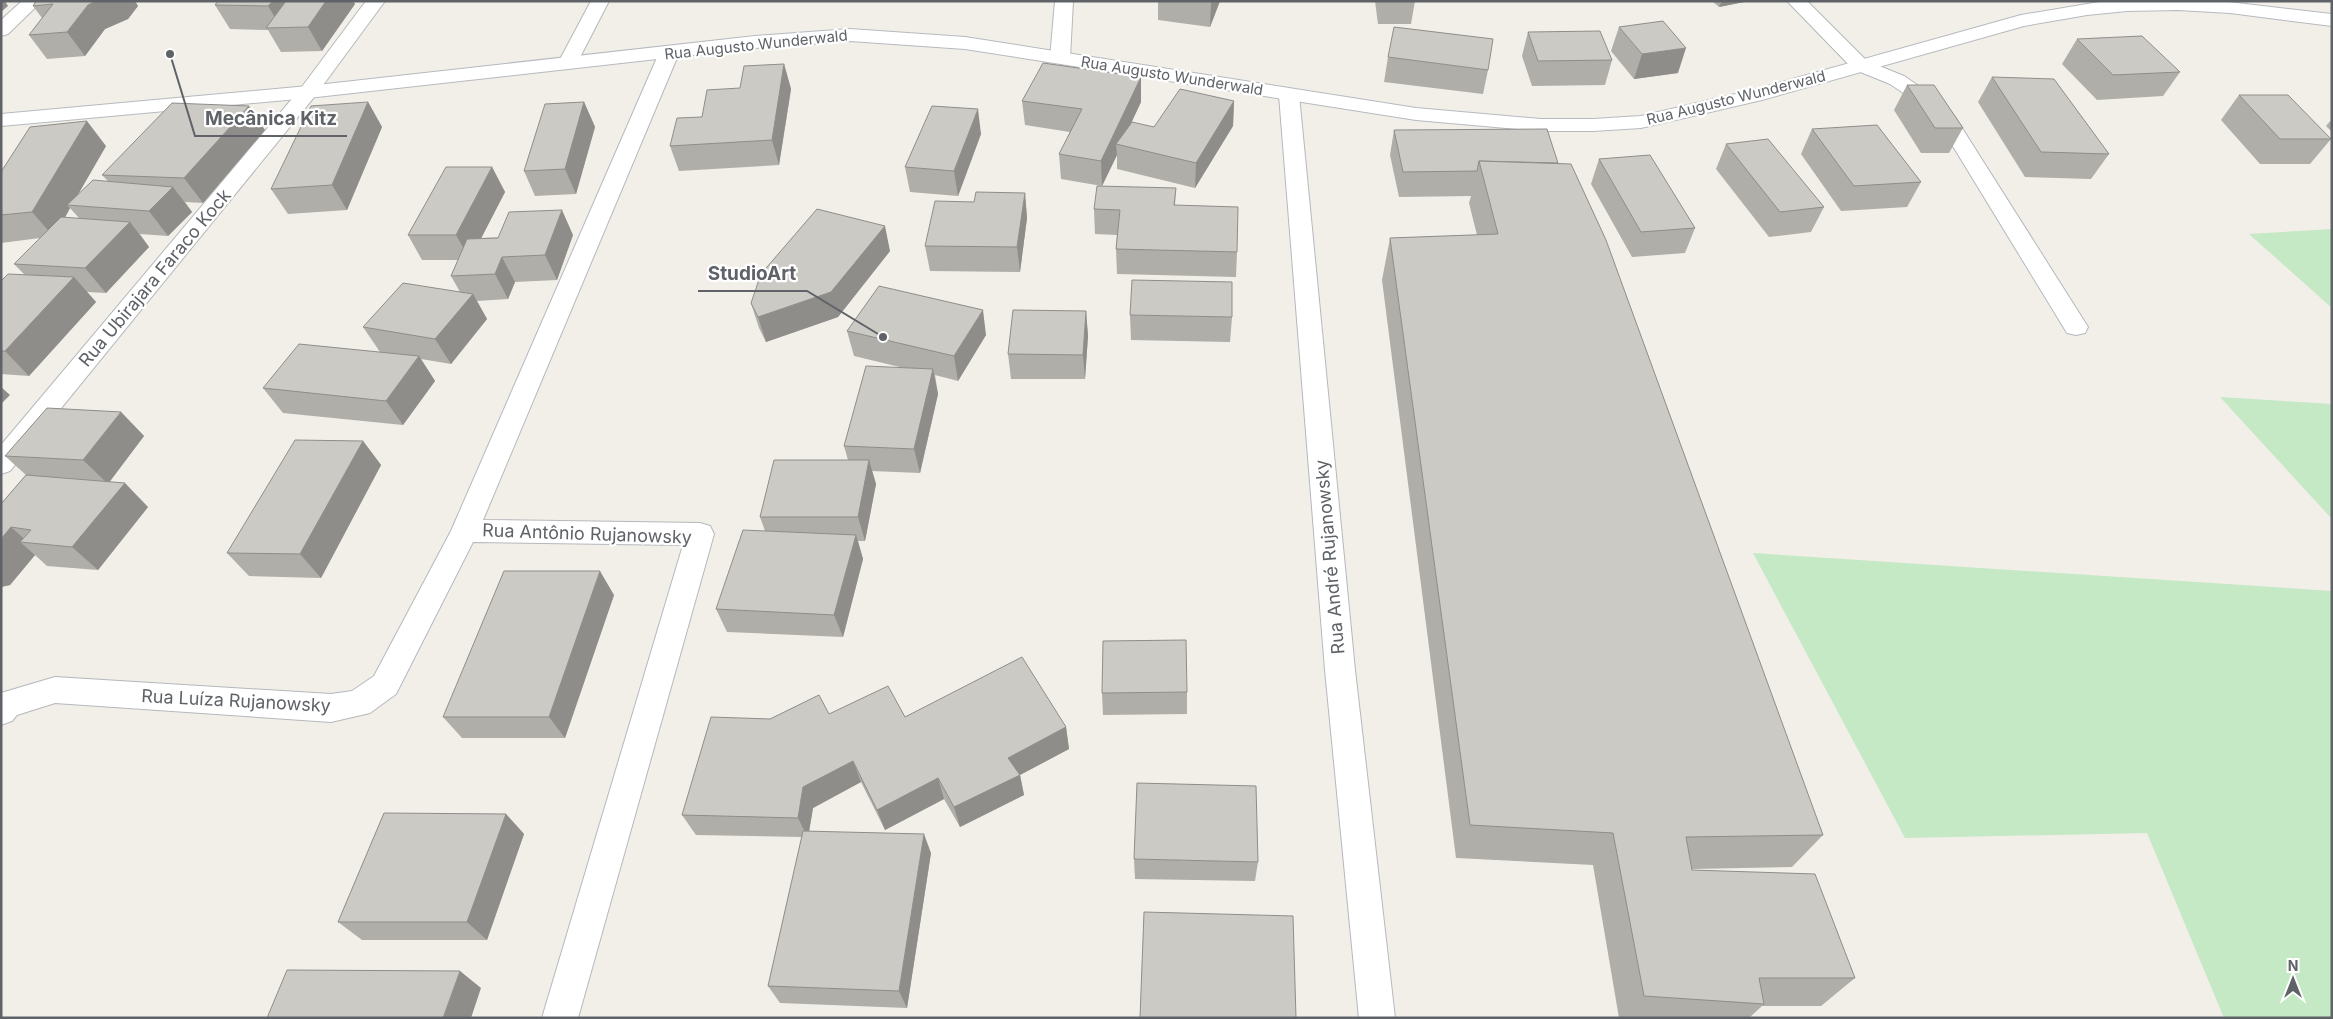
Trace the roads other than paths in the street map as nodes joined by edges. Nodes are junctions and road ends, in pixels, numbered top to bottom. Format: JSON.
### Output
{"nodes":[{"id":1,"x":32,"y":1,"type":"edge"},
{"id":2,"x":376,"y":1,"type":"edge"},
{"id":3,"x":600,"y":1,"type":"edge"},
{"id":4,"x":1064,"y":1,"type":"edge"},
{"id":5,"x":1796,"y":1,"type":"edge"},
{"id":6,"x":2332,"y":20,"type":"edge"},
{"id":7,"x":1,"y":30,"type":"edge"},
{"id":8,"x":669,"y":54,"type":"junction"},
{"id":9,"x":1060,"y":58,"type":"junction"},
{"id":10,"x":568,"y":63,"type":"junction"},
{"id":11,"x":1860,"y":65,"type":"junction"},
{"id":12,"x":308,"y":92,"type":"junction"},
{"id":13,"x":1290,"y":95,"type":"junction"},
{"id":14,"x":1,"y":120,"type":"edge"},
{"id":15,"x":2076,"y":327,"type":"dead end"},
{"id":16,"x":1,"y":464,"type":"edge"},
{"id":17,"x":465,"y":531,"type":"junction"},
{"id":18,"x":1,"y":710,"type":"edge"},
{"id":19,"x":560,"y":1018,"type":"edge"},
{"id":20,"x":1377,"y":1018,"type":"edge"}],
"edges":[{"from":1,"to":7,"type":"street"},
{"from":2,"to":12,"type":"street","name":"Rua Ubirajara Faraco Kock"},
{"from":3,"to":10,"type":"street"},
{"from":4,"to":9,"type":"street"},
{"from":5,"to":11,"type":"street"},
{"from":6,"to":11,"type":"street","name":"Rua Augusto Wunderwald"},
{"from":8,"to":9,"type":"street","name":"Rua Augusto Wunderwald"},
{"from":8,"to":10,"type":"street","name":"Rua Augusto Wunderwald"},
{"from":8,"to":17,"type":"street","name":"Rua Antônio Rujanowsky"},
{"from":9,"to":13,"type":"street","name":"Rua Augusto Wunderwald"},
{"from":10,"to":12,"type":"street","name":"Rua Augusto Wunderwald"},
{"from":11,"to":13,"type":"street","name":"Rua Augusto Wunderwald"},
{"from":11,"to":15,"type":"street"},
{"from":12,"to":14,"type":"street","name":"Rua Augusto Wunderwald"},
{"from":12,"to":16,"type":"street","name":"Rua Ubirajara Faraco Kock"},
{"from":13,"to":20,"type":"street","name":"Rua André Rujanowsky"},
{"from":17,"to":18,"type":"street","name":"Rua Luíza Rujanowsky"},
{"from":17,"to":19,"type":"street","name":"Rua Antônio Rujanowsky"}]}
